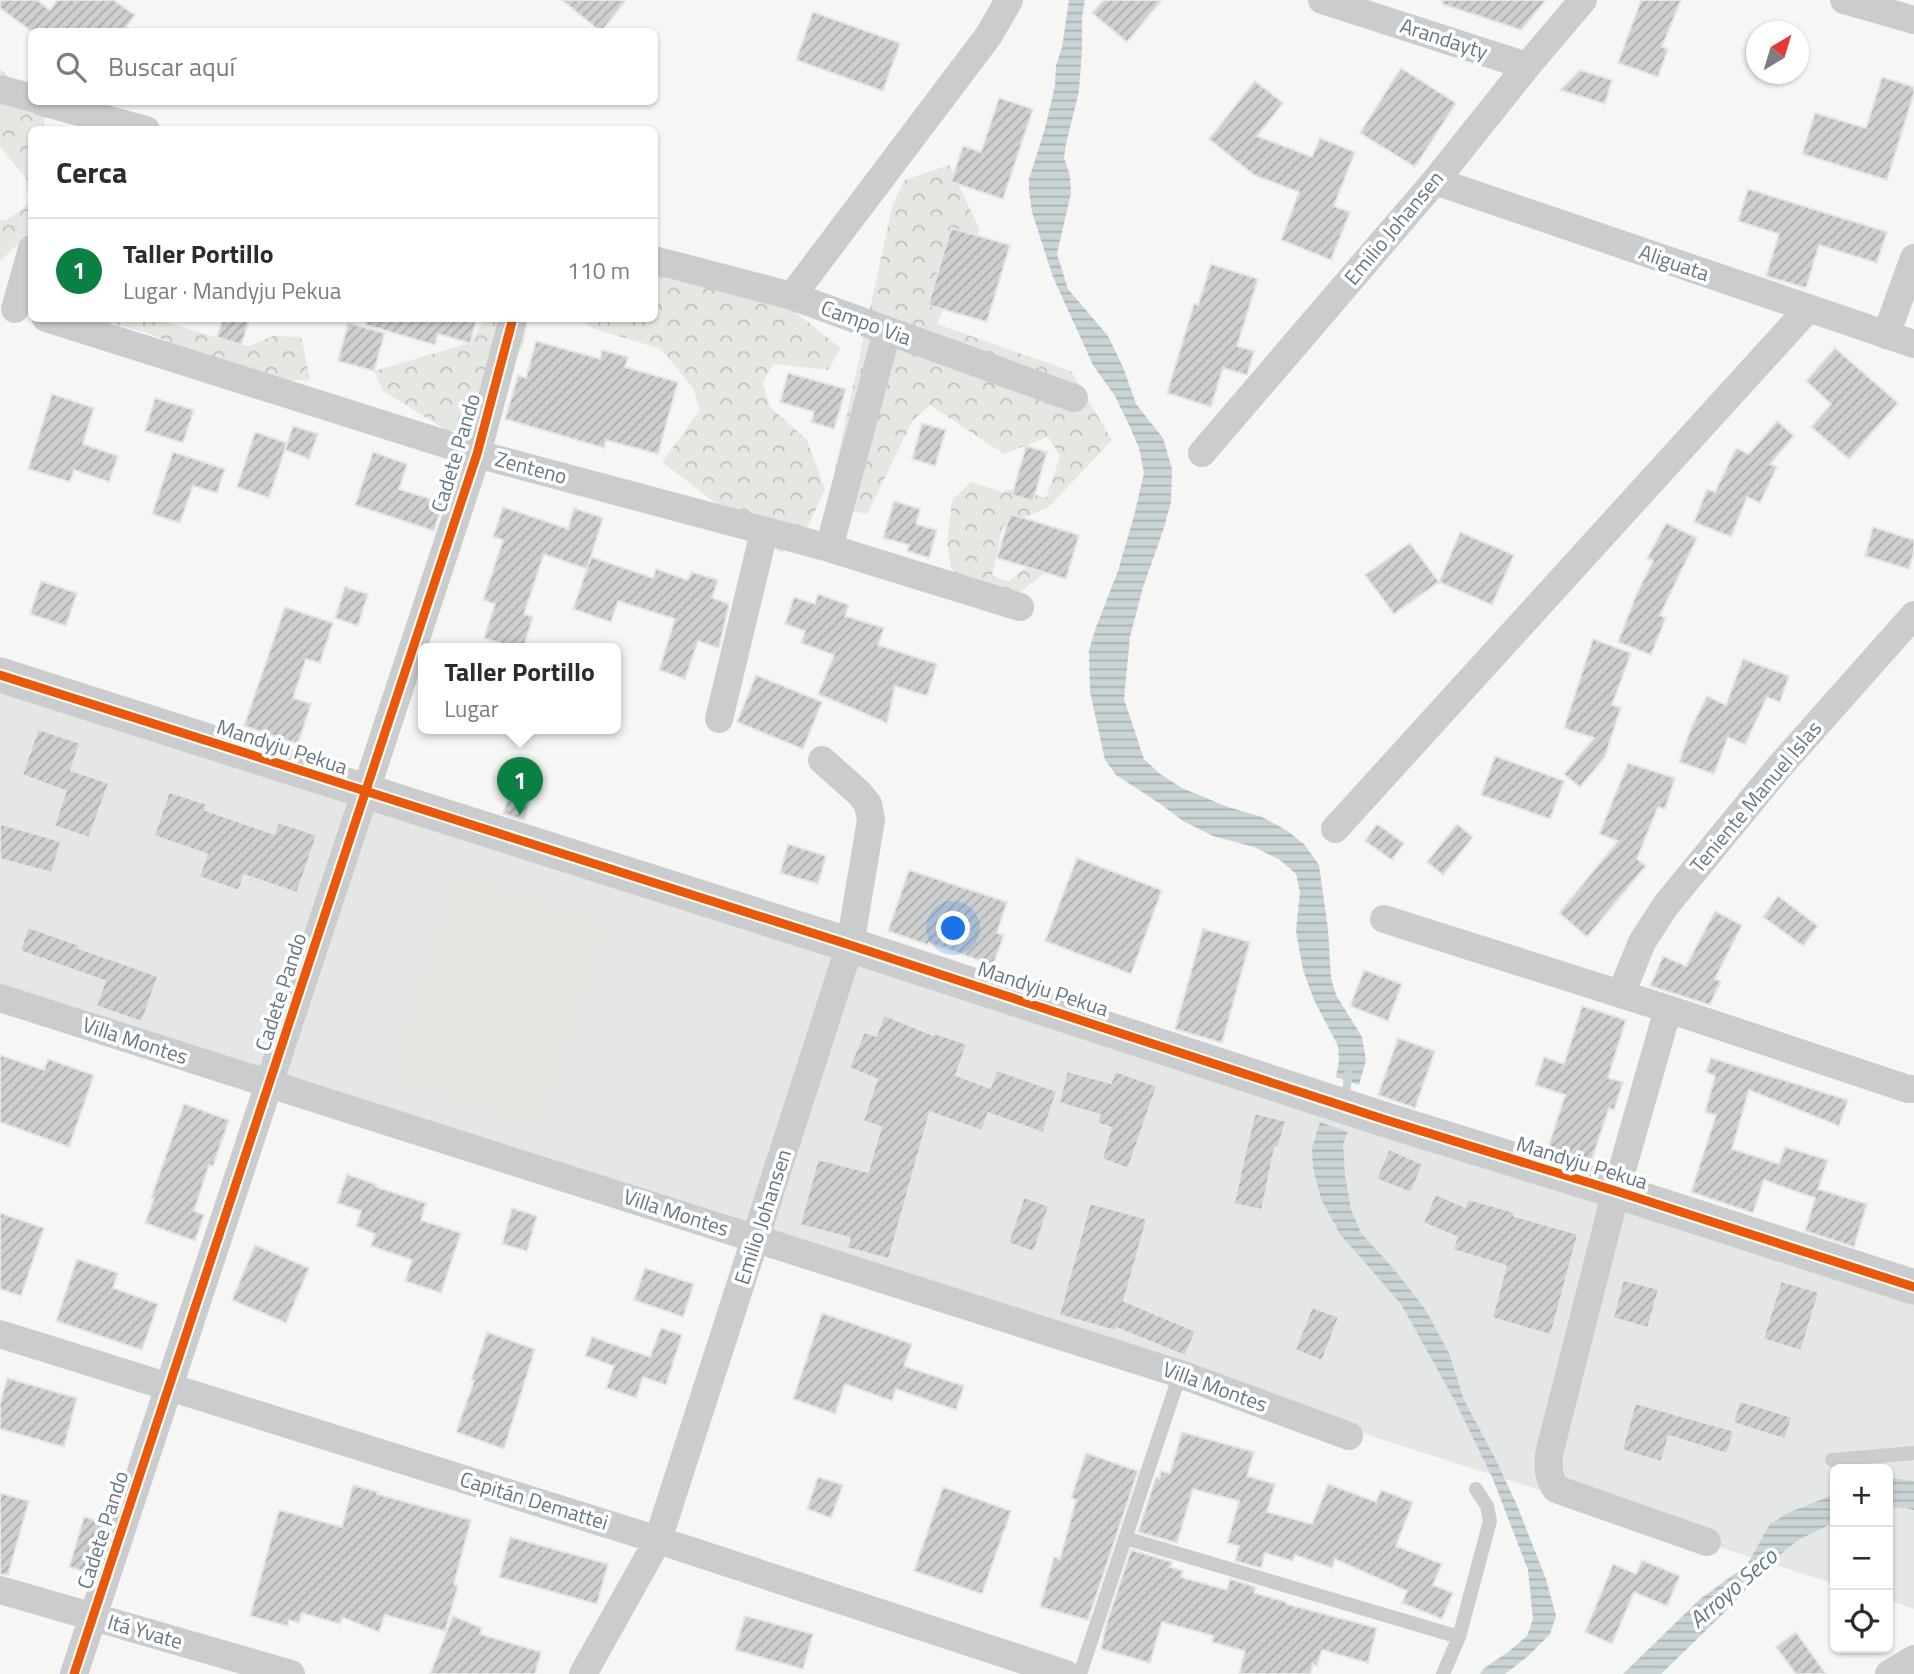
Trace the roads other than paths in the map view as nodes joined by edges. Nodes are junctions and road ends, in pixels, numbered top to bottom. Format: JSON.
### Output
{"nodes":[{"id":1,"x":1009,"y":0,"type":"edge"},
{"id":2,"x":1322,"y":0,"type":"edge"},
{"id":3,"x":1583,"y":0,"type":"edge"},
{"id":4,"x":1844,"y":0,"type":"edge"},
{"id":5,"x":1914,"y":20,"type":"edge"},
{"id":6,"x":1527,"y":66,"type":"junction"},
{"id":7,"x":0,"y":89,"type":"edge"},
{"id":8,"x":28,"y":97,"type":"edge"},
{"id":9,"x":46,"y":105,"type":"edge"},
{"id":10,"x":68,"y":120,"type":"edge"},
{"id":11,"x":115,"y":126,"type":"edge"},
{"id":12,"x":1435,"y":181,"type":"junction"},
{"id":13,"x":1914,"y":258,"type":"edge"},
{"id":14,"x":658,"y":261,"type":"edge"},
{"id":15,"x":28,"y":263,"type":"edge"},
{"id":16,"x":792,"y":296,"type":"junction"},
{"id":17,"x":15,"y":309,"type":"edge"},
{"id":18,"x":1808,"y":309,"type":"junction"},
{"id":19,"x":59,"y":322,"type":"edge"},
{"id":20,"x":512,"y":322,"type":"edge"},
{"id":21,"x":887,"y":331,"type":"junction"},
{"id":22,"x":1886,"y":335,"type":"junction"},
{"id":23,"x":1914,"y":344,"type":"edge"},
{"id":24,"x":1074,"y":398,"type":"dead end"},
{"id":25,"x":1202,"y":453,"type":"dead end"},
{"id":26,"x":477,"y":454,"type":"junction"},
{"id":27,"x":764,"y":531,"type":"junction"},
{"id":28,"x":829,"y":548,"type":"junction"},
{"id":29,"x":1020,"y":607,"type":"dead end"},
{"id":30,"x":1914,"y":615,"type":"edge"},
{"id":31,"x":0,"y":675,"type":"edge"},
{"id":32,"x":719,"y":719,"type":"dead end"},
{"id":33,"x":822,"y":760,"type":"dead end"},
{"id":34,"x":365,"y":792,"type":"junction"},
{"id":35,"x":1335,"y":829,"type":"dead end"},
{"id":36,"x":1384,"y":919,"type":"dead end"},
{"id":37,"x":850,"y":945,"type":"junction"},
{"id":38,"x":1621,"y":994,"type":"junction"},
{"id":39,"x":0,"y":998,"type":"edge"},
{"id":40,"x":1668,"y":1009,"type":"junction"},
{"id":41,"x":269,"y":1084,"type":"junction"},
{"id":42,"x":1914,"y":1089,"type":"edge"},
{"id":43,"x":1616,"y":1191,"type":"junction"},
{"id":44,"x":756,"y":1239,"type":"junction"},
{"id":45,"x":1914,"y":1287,"type":"edge"},
{"id":46,"x":0,"y":1334,"type":"edge"},
{"id":47,"x":1180,"y":1374,"type":"junction"},
{"id":48,"x":168,"y":1387,"type":"junction"},
{"id":49,"x":1349,"y":1436,"type":"dead end"},
{"id":50,"x":1914,"y":1453,"type":"edge"},
{"id":51,"x":1832,"y":1460,"type":"dead end"},
{"id":52,"x":1476,"y":1489,"type":"dead end"},
{"id":53,"x":1125,"y":1538,"type":"junction"},
{"id":54,"x":657,"y":1540,"type":"junction"},
{"id":55,"x":1707,"y":1542,"type":"dead end"},
{"id":56,"x":0,"y":1590,"type":"edge"},
{"id":57,"x":93,"y":1617,"type":"junction"},
{"id":58,"x":1459,"y":1637,"type":"junction"},
{"id":59,"x":1914,"y":1659,"type":"edge"},
{"id":60,"x":74,"y":1674,"type":"edge"},
{"id":61,"x":291,"y":1674,"type":"edge"},
{"id":62,"x":583,"y":1674,"type":"edge"},
{"id":63,"x":1066,"y":1674,"type":"edge"},
{"id":64,"x":1080,"y":1674,"type":"edge"},
{"id":65,"x":1443,"y":1674,"type":"edge"},
{"id":66,"x":1889,"y":1674,"type":"edge"}],
"edges":[{"from":1,"to":16,"type":"street"},
{"from":2,"to":6,"type":"street","name":"Arandayty"},
{"from":3,"to":6,"type":"street","name":"Emilio Johansen"},
{"from":4,"to":5,"type":"street"},
{"from":6,"to":12,"type":"street","name":"Emilio Johansen"},
{"from":7,"to":8,"type":"street"},
{"from":9,"to":10,"type":"street"},
{"from":10,"to":11,"type":"street"},
{"from":12,"to":18,"type":"street","name":"Aliguata"},
{"from":12,"to":25,"type":"street","name":"Emilio Johansen"},
{"from":13,"to":22,"type":"street"},
{"from":14,"to":16,"type":"street","name":"Campo Via"},
{"from":15,"to":17,"type":"street"},
{"from":16,"to":21,"type":"street","name":"Campo Via"},
{"from":18,"to":22,"type":"street","name":"Aliguata"},
{"from":18,"to":35,"type":"street"},
{"from":19,"to":26,"type":"street","name":"Zenteno"},
{"from":20,"to":26,"type":"street","name":"Cadete Pando"},
{"from":21,"to":24,"type":"street","name":"Campo Via"},
{"from":21,"to":28,"type":"street"},
{"from":22,"to":23,"type":"street","name":"Aliguata"},
{"from":26,"to":27,"type":"street","name":"Zenteno"},
{"from":26,"to":34,"type":"street","name":"Cadete Pando"},
{"from":27,"to":28,"type":"street","name":"Zenteno"},
{"from":27,"to":32,"type":"street"},
{"from":28,"to":29,"type":"street","name":"Zenteno"},
{"from":30,"to":38,"type":"street","name":"Teniente Manuel Islas"},
{"from":31,"to":34,"type":"street","name":"Mandyju Pekua"},
{"from":33,"to":37,"type":"street","name":"Emilio Johansen"},
{"from":34,"to":37,"type":"street","name":"Mandyju Pekua"},
{"from":34,"to":41,"type":"street","name":"Cadete Pando"},
{"from":36,"to":38,"type":"street"},
{"from":37,"to":43,"type":"street","name":"Mandyju Pekua"},
{"from":37,"to":44,"type":"street","name":"Emilio Johansen"},
{"from":38,"to":40,"type":"street"},
{"from":39,"to":41,"type":"street","name":"Villa Montes"},
{"from":40,"to":42,"type":"street"},
{"from":40,"to":43,"type":"street"},
{"from":41,"to":44,"type":"street","name":"Villa Montes"},
{"from":41,"to":48,"type":"street","name":"Cadete Pando"},
{"from":43,"to":45,"type":"street","name":"Mandyju Pekua"},
{"from":43,"to":55,"type":"street"},
{"from":44,"to":47,"type":"street","name":"Villa Montes"},
{"from":44,"to":54,"type":"street","name":"Emilio Johansen"},
{"from":46,"to":48,"type":"street","name":"Capitán Demattei"},
{"from":47,"to":49,"type":"street","name":"Villa Montes"},
{"from":47,"to":53,"type":"lane"},
{"from":48,"to":54,"type":"street","name":"Capitán Demattei"},
{"from":48,"to":57,"type":"street","name":"Cadete Pando"},
{"from":50,"to":51,"type":"lane"},
{"from":52,"to":58,"type":"lane"},
{"from":53,"to":58,"type":"lane"},
{"from":53,"to":64,"type":"lane"},
{"from":54,"to":62,"type":"street","name":"Emilio Johansen"},
{"from":54,"to":63,"type":"street","name":"Capitán Demattei"},
{"from":56,"to":57,"type":"street","name":"Itá Yvate"},
{"from":57,"to":60,"type":"street","name":"Cadete Pando"},
{"from":57,"to":61,"type":"street","name":"Itá Yvate"},
{"from":58,"to":65,"type":"lane"},
{"from":59,"to":66,"type":"street"}]}
